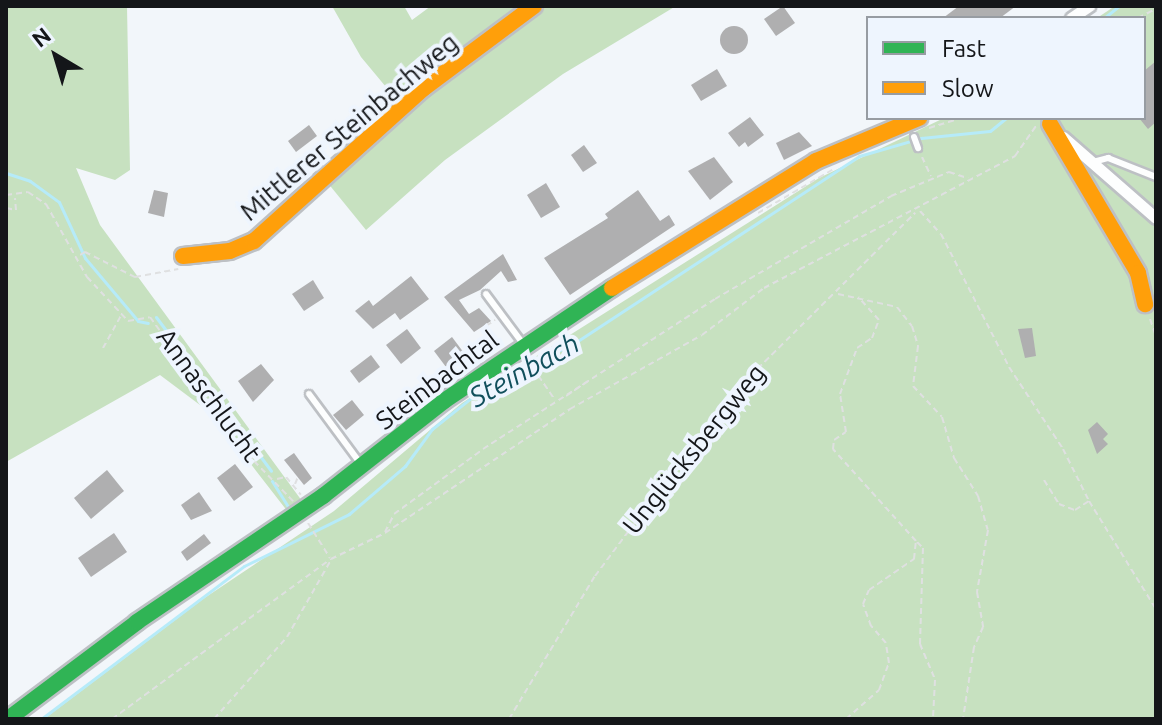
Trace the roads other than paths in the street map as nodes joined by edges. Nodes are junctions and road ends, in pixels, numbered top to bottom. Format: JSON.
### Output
{"nodes":[{"id":1,"x":534,"y":6,"type":"edge"},
{"id":2,"x":1046,"y":120,"type":"edge"},
{"id":3,"x":920,"y":124,"type":"edge"},
{"id":4,"x":914,"y":137,"type":"dead end"},
{"id":5,"x":918,"y":148,"type":"road end"},
{"id":6,"x":1093,"y":162,"type":"junction"},
{"id":7,"x":1156,"y":177,"type":"edge"},
{"id":8,"x":1156,"y":218,"type":"edge"},
{"id":9,"x":183,"y":261,"type":"road end"},
{"id":10,"x":486,"y":294,"type":"dead end"},
{"id":11,"x":1145,"y":304,"type":"road end"},
{"id":12,"x":528,"y":357,"type":"junction"},
{"id":13,"x":309,"y":394,"type":"dead end"},
{"id":14,"x":362,"y":466,"type":"junction"},
{"id":15,"x":8,"y":719,"type":"edge"}],
"edges":[{"from":1,"to":9,"type":"street","name":"Mittlerer Steinbachweg"},
{"from":2,"to":6,"type":"street"},
{"from":2,"to":11,"type":"street"},
{"from":3,"to":12,"type":"street","name":"Steinbachtal"},
{"from":4,"to":5,"type":"lane"},
{"from":6,"to":7,"type":"lane"},
{"from":6,"to":8,"type":"street"},
{"from":10,"to":12,"type":"lane"},
{"from":12,"to":14,"type":"street","name":"Steinbachtal"},
{"from":13,"to":14,"type":"lane"},
{"from":14,"to":15,"type":"street","name":"Steinbachtal"}]}
